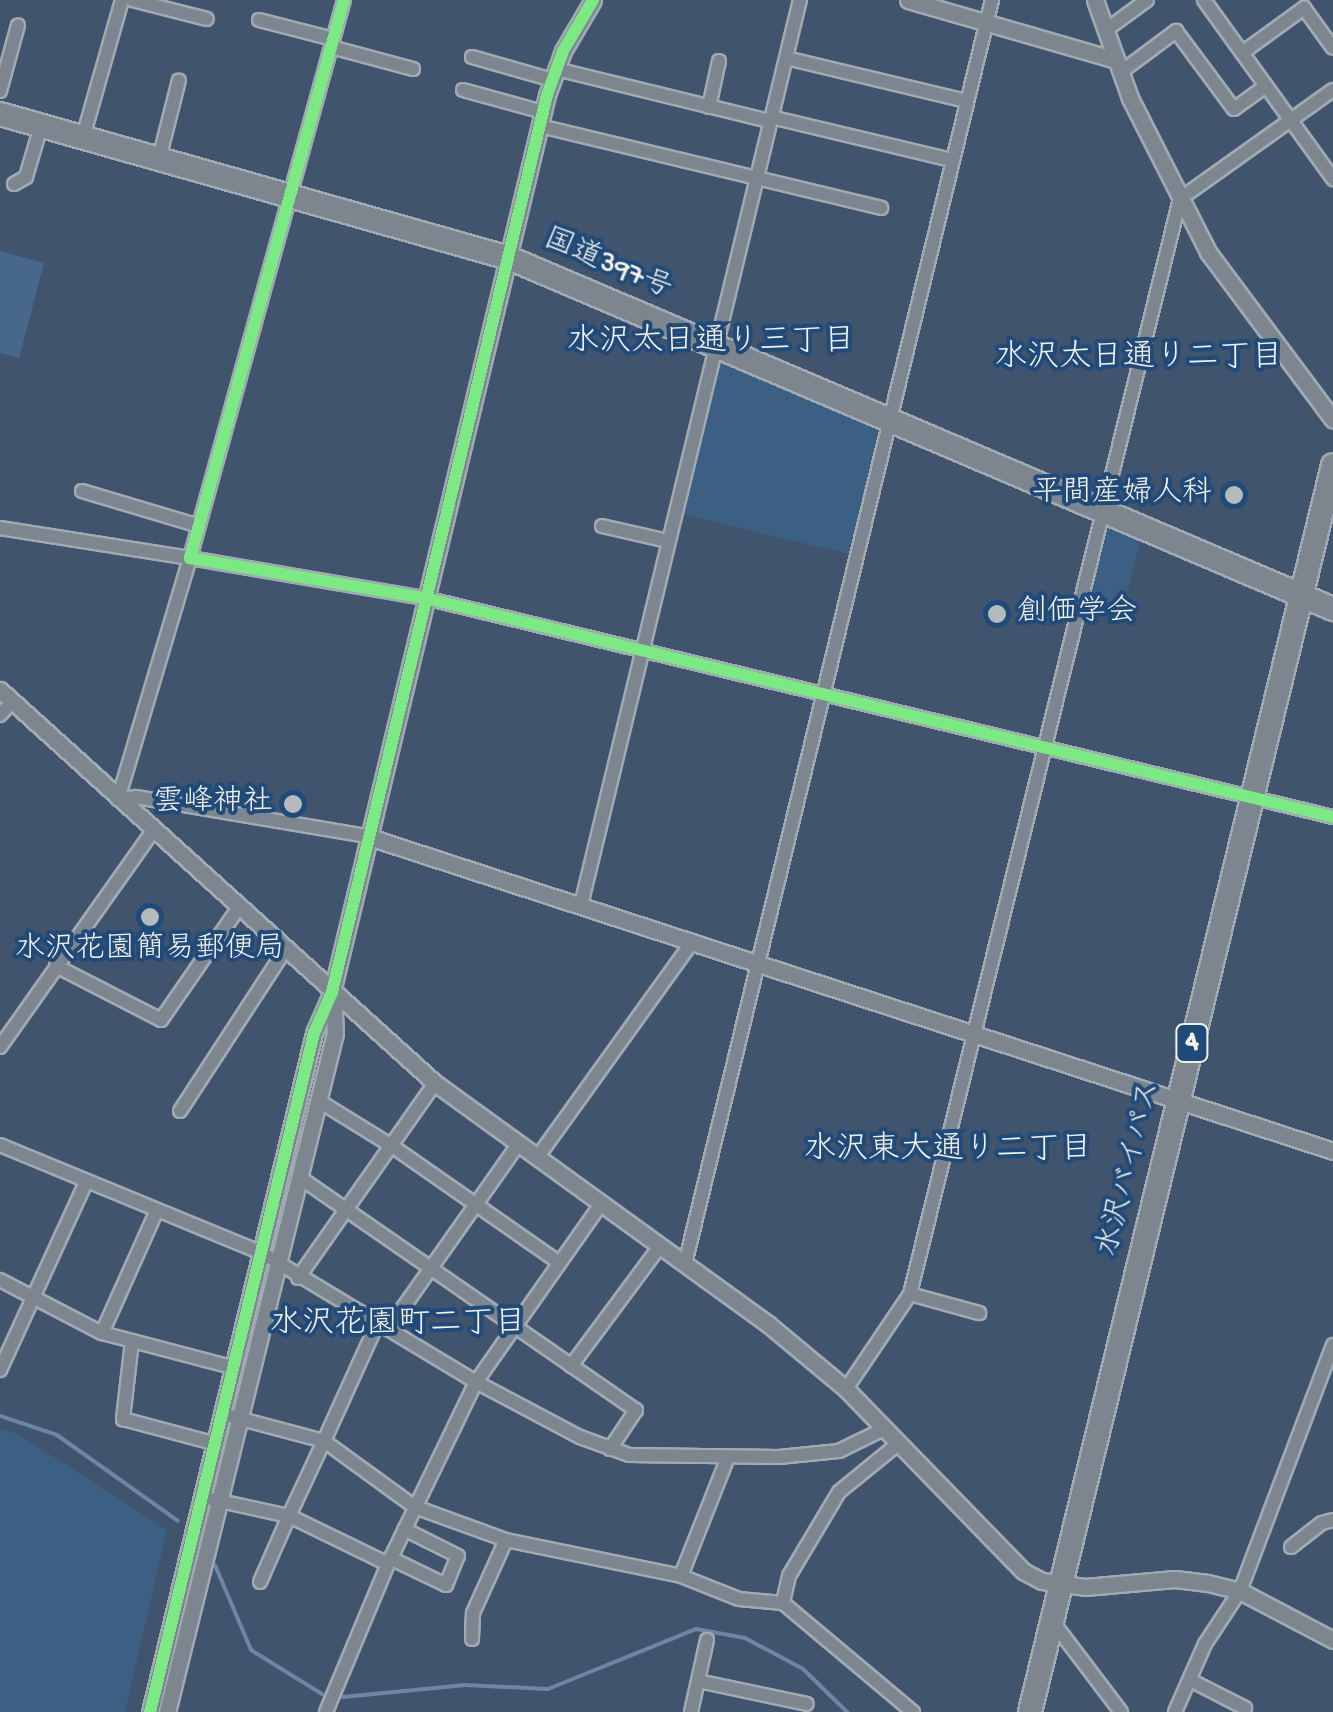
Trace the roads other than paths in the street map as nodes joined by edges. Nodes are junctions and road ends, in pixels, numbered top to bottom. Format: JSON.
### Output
{"nodes":[{"id":1,"x":122,"y":0,"type":"edge"},
{"id":2,"x":132,"y":0,"type":"edge"},
{"id":3,"x":344,"y":0,"type":"edge"},
{"id":4,"x":593,"y":0,"type":"edge"},
{"id":5,"x":800,"y":0,"type":"edge"},
{"id":6,"x":908,"y":0,"type":"edge"},
{"id":7,"x":992,"y":0,"type":"edge"},
{"id":8,"x":1095,"y":0,"type":"edge"},
{"id":9,"x":1147,"y":0,"type":"edge"},
{"id":10,"x":1206,"y":1,"type":"edge"},
{"id":11,"x":207,"y":19,"type":"dead end"},
{"id":12,"x":259,"y":20,"type":"dead end"},
{"id":13,"x":986,"y":22,"type":"junction"},
{"id":14,"x":18,"y":25,"type":"dead end"},
{"id":15,"x":1106,"y":30,"type":"junction"},
{"id":16,"x":332,"y":43,"type":"junction"},
{"id":17,"x":1333,"y":48,"type":"edge"},
{"id":18,"x":1242,"y":53,"type":"junction"},
{"id":19,"x":472,"y":56,"type":"dead end"},
{"id":20,"x":786,"y":58,"type":"junction"},
{"id":21,"x":719,"y":62,"type":"dead end"},
{"id":22,"x":1118,"y":66,"type":"junction"},
{"id":23,"x":413,"y":69,"type":"dead end"},
{"id":24,"x":555,"y":75,"type":"junction"},
{"id":25,"x":179,"y":80,"type":"dead end"},
{"id":26,"x":1266,"y":86,"type":"junction"},
{"id":27,"x":463,"y":90,"type":"dead end"},
{"id":28,"x":1333,"y":90,"type":"edge"},
{"id":29,"x":0,"y":91,"type":"edge"},
{"id":30,"x":967,"y":101,"type":"junction"},
{"id":31,"x":709,"y":107,"type":"junction"},
{"id":32,"x":0,"y":114,"type":"edge"},
{"id":33,"x":542,"y":119,"type":"junction"},
{"id":34,"x":771,"y":119,"type":"junction"},
{"id":35,"x":1291,"y":121,"type":"junction"},
{"id":36,"x":41,"y":126,"type":"junction"},
{"id":37,"x":84,"y":138,"type":"junction"},
{"id":38,"x":159,"y":158,"type":"junction"},
{"id":39,"x":952,"y":160,"type":"junction"},
{"id":40,"x":756,"y":177,"type":"junction"},
{"id":41,"x":1333,"y":179,"type":"edge"},
{"id":42,"x":14,"y":184,"type":"dead end"},
{"id":43,"x":290,"y":195,"type":"junction"},
{"id":44,"x":1180,"y":200,"type":"junction"},
{"id":45,"x":881,"y":208,"type":"dead end"},
{"id":46,"x":509,"y":258,"type":"junction"},
{"id":47,"x":716,"y":344,"type":"junction"},
{"id":48,"x":889,"y":418,"type":"junction"},
{"id":49,"x":1333,"y":420,"type":"edge"},
{"id":50,"x":1333,"y":465,"type":"edge"},
{"id":51,"x":82,"y":490,"type":"dead end"},
{"id":52,"x":1102,"y":508,"type":"junction"},
{"id":53,"x":196,"y":525,"type":"junction"},
{"id":54,"x":602,"y":526,"type":"dead end"},
{"id":55,"x":0,"y":528,"type":"edge"},
{"id":56,"x":668,"y":541,"type":"junction"},
{"id":57,"x":190,"y":558,"type":"junction"},
{"id":58,"x":1301,"y":596,"type":"junction"},
{"id":59,"x":425,"y":598,"type":"junction"},
{"id":60,"x":1333,"y":609,"type":"edge"},
{"id":61,"x":644,"y":652,"type":"junction"},
{"id":62,"x":0,"y":690,"type":"edge"},
{"id":63,"x":824,"y":695,"type":"junction"},
{"id":64,"x":12,"y":702,"type":"junction"},
{"id":65,"x":0,"y":715,"type":"edge"},
{"id":66,"x":1045,"y":748,"type":"junction"},
{"id":67,"x":1252,"y":798,"type":"junction"},
{"id":68,"x":118,"y":799,"type":"junction"},
{"id":69,"x":1333,"y":818,"type":"edge"},
{"id":70,"x":153,"y":831,"type":"junction"},
{"id":71,"x":366,"y":836,"type":"junction"},
{"id":72,"x":581,"y":905,"type":"junction"},
{"id":73,"x":238,"y":910,"type":"junction"},
{"id":74,"x":693,"y":941,"type":"junction"},
{"id":75,"x":285,"y":950,"type":"junction"},
{"id":76,"x":758,"y":963,"type":"junction"},
{"id":77,"x":56,"y":966,"type":"junction"},
{"id":78,"x":332,"y":992,"type":"junction"},
{"id":79,"x":976,"y":1035,"type":"junction"},
{"id":80,"x":0,"y":1047,"type":"edge"},
{"id":81,"x":435,"y":1083,"type":"junction"},
{"id":82,"x":1178,"y":1100,"type":"junction"},
{"id":83,"x":318,"y":1101,"type":"junction"},
{"id":84,"x":180,"y":1110,"type":"dead end"},
{"id":85,"x":0,"y":1145,"type":"edge"},
{"id":86,"x":518,"y":1145,"type":"junction"},
{"id":87,"x":392,"y":1146,"type":"junction"},
{"id":88,"x":1333,"y":1151,"type":"edge"},
{"id":89,"x":536,"y":1158,"type":"junction"},
{"id":90,"x":299,"y":1177,"type":"junction"},
{"id":91,"x":86,"y":1182,"type":"junction"},
{"id":92,"x":476,"y":1204,"type":"junction"},
{"id":93,"x":602,"y":1204,"type":"junction"},
{"id":94,"x":346,"y":1210,"type":"junction"},
{"id":95,"x":156,"y":1212,"type":"junction"},
{"id":96,"x":660,"y":1246,"type":"junction"},
{"id":97,"x":262,"y":1253,"type":"junction"},
{"id":98,"x":558,"y":1262,"type":"junction"},
{"id":99,"x":277,"y":1264,"type":"junction"},
{"id":100,"x":685,"y":1264,"type":"junction"},
{"id":101,"x":430,"y":1268,"type":"junction"},
{"id":102,"x":298,"y":1278,"type":"junction"},
{"id":103,"x":0,"y":1280,"type":"edge"},
{"id":104,"x":910,"y":1294,"type":"junction"},
{"id":105,"x":33,"y":1298,"type":"junction"},
{"id":106,"x":978,"y":1312,"type":"dead end"},
{"id":107,"x":383,"y":1326,"type":"junction"},
{"id":108,"x":514,"y":1328,"type":"junction"},
{"id":109,"x":102,"y":1333,"type":"junction"},
{"id":110,"x":132,"y":1341,"type":"junction"},
{"id":111,"x":1333,"y":1345,"type":"edge"},
{"id":112,"x":571,"y":1366,"type":"junction"},
{"id":113,"x":235,"y":1368,"type":"junction"},
{"id":114,"x":0,"y":1370,"type":"edge"},
{"id":115,"x":476,"y":1382,"type":"junction"},
{"id":116,"x":846,"y":1389,"type":"junction"},
{"id":117,"x":232,"y":1416,"type":"junction"},
{"id":118,"x":886,"y":1428,"type":"junction"},
{"id":119,"x":324,"y":1441,"type":"junction"},
{"id":120,"x":217,"y":1444,"type":"junction"},
{"id":121,"x":900,"y":1444,"type":"junction"},
{"id":122,"x":610,"y":1449,"type":"junction"},
{"id":123,"x":728,"y":1457,"type":"junction"},
{"id":124,"x":212,"y":1499,"type":"junction"},
{"id":125,"x":415,"y":1507,"type":"junction"},
{"id":126,"x":289,"y":1516,"type":"junction"},
{"id":127,"x":1333,"y":1520,"type":"edge"},
{"id":128,"x":404,"y":1529,"type":"junction"},
{"id":129,"x":506,"y":1540,"type":"junction"},
{"id":130,"x":1291,"y":1546,"type":"dead end"},
{"id":131,"x":389,"y":1561,"type":"junction"},
{"id":132,"x":682,"y":1576,"type":"junction"},
{"id":133,"x":260,"y":1582,"type":"dead end"},
{"id":134,"x":1061,"y":1584,"type":"junction"},
{"id":135,"x":1240,"y":1591,"type":"junction"},
{"id":136,"x":784,"y":1602,"type":"junction"},
{"id":137,"x":1052,"y":1621,"type":"junction"},
{"id":138,"x":472,"y":1639,"type":"dead end"},
{"id":139,"x":707,"y":1640,"type":"dead end"},
{"id":140,"x":1333,"y":1640,"type":"edge"},
{"id":141,"x":1190,"y":1680,"type":"junction"},
{"id":142,"x":698,"y":1681,"type":"junction"},
{"id":143,"x":807,"y":1704,"type":"dead end"},
{"id":144,"x":1245,"y":1708,"type":"dead end"},
{"id":145,"x":150,"y":1712,"type":"edge"},
{"id":146,"x":167,"y":1712,"type":"edge"},
{"id":147,"x":326,"y":1712,"type":"edge"},
{"id":148,"x":691,"y":1712,"type":"edge"},
{"id":149,"x":912,"y":1712,"type":"edge"},
{"id":150,"x":1030,"y":1712,"type":"edge"},
{"id":151,"x":1121,"y":1712,"type":"edge"},
{"id":152,"x":1176,"y":1712,"type":"edge"}],
"edges":[{"from":1,"to":37,"type":"street"},
{"from":2,"to":11,"type":"street"},
{"from":3,"to":16,"type":"street"},
{"from":4,"to":24,"type":"street"},
{"from":5,"to":20,"type":"street"},
{"from":6,"to":13,"type":"street"},
{"from":7,"to":13,"type":"street"},
{"from":8,"to":15,"type":"street"},
{"from":9,"to":15,"type":"street"},
{"from":10,"to":18,"type":"street"},
{"from":12,"to":16,"type":"street"},
{"from":13,"to":22,"type":"street"},
{"from":13,"to":30,"type":"street"},
{"from":14,"to":29,"type":"street"},
{"from":15,"to":22,"type":"street"},
{"from":16,"to":23,"type":"street"},
{"from":16,"to":43,"type":"street"},
{"from":17,"to":18,"type":"street"},
{"from":18,"to":26,"type":"street"},
{"from":19,"to":24,"type":"street"},
{"from":20,"to":30,"type":"street"},
{"from":20,"to":34,"type":"street"},
{"from":21,"to":31,"type":"street"},
{"from":22,"to":26,"type":"street"},
{"from":22,"to":44,"type":"street"},
{"from":24,"to":31,"type":"street"},
{"from":24,"to":33,"type":"street"},
{"from":25,"to":38,"type":"street"},
{"from":26,"to":35,"type":"street"},
{"from":27,"to":33,"type":"street"},
{"from":28,"to":35,"type":"street"},
{"from":30,"to":39,"type":"street"},
{"from":31,"to":34,"type":"street"},
{"from":32,"to":36,"type":"highway","name":"国道397号"},
{"from":33,"to":40,"type":"street"},
{"from":33,"to":46,"type":"street"},
{"from":34,"to":39,"type":"street"},
{"from":34,"to":40,"type":"street"},
{"from":35,"to":41,"type":"street"},
{"from":35,"to":44,"type":"street"},
{"from":36,"to":37,"type":"highway","name":"国道397号"},
{"from":36,"to":42,"type":"street"},
{"from":37,"to":38,"type":"highway","name":"国道397号"},
{"from":38,"to":43,"type":"highway","name":"国道397号"},
{"from":39,"to":48,"type":"street"},
{"from":40,"to":45,"type":"street"},
{"from":40,"to":47,"type":"street"},
{"from":43,"to":46,"type":"highway","name":"国道397号"},
{"from":43,"to":53,"type":"street"},
{"from":44,"to":49,"type":"street"},
{"from":44,"to":52,"type":"street"},
{"from":46,"to":47,"type":"highway","name":"国道397号"},
{"from":46,"to":59,"type":"street"},
{"from":47,"to":48,"type":"highway","name":"国道397号"},
{"from":47,"to":56,"type":"street"},
{"from":48,"to":52,"type":"highway","name":"国道397号"},
{"from":48,"to":63,"type":"street"},
{"from":50,"to":58,"type":"highway","name":"水沢バイパス","number":"4"},
{"from":51,"to":53,"type":"street"},
{"from":52,"to":58,"type":"highway","name":"国道397号"},
{"from":52,"to":66,"type":"street"},
{"from":53,"to":57,"type":"street"},
{"from":54,"to":56,"type":"street"},
{"from":55,"to":57,"type":"street"},
{"from":56,"to":61,"type":"street"},
{"from":57,"to":59,"type":"street"},
{"from":57,"to":68,"type":"street"},
{"from":58,"to":60,"type":"highway","name":"国道397号"},
{"from":58,"to":67,"type":"highway","name":"水沢バイパス","number":"4"},
{"from":59,"to":61,"type":"street"},
{"from":59,"to":71,"type":"street"},
{"from":61,"to":63,"type":"street"},
{"from":61,"to":72,"type":"street"},
{"from":62,"to":64,"type":"street"},
{"from":63,"to":66,"type":"street"},
{"from":63,"to":76,"type":"street"},
{"from":64,"to":65,"type":"street"},
{"from":64,"to":68,"type":"street"},
{"from":66,"to":67,"type":"street"},
{"from":66,"to":79,"type":"street"},
{"from":67,"to":69,"type":"street"},
{"from":67,"to":82,"type":"highway","name":"水沢バイパス","number":"4"},
{"from":68,"to":70,"type":"street"},
{"from":68,"to":71,"type":"street"},
{"from":70,"to":73,"type":"street"},
{"from":70,"to":77,"type":"street"},
{"from":71,"to":72,"type":"street"},
{"from":71,"to":78,"type":"street"},
{"from":72,"to":74,"type":"street"},
{"from":73,"to":75,"type":"street"},
{"from":73,"to":77,"type":"street"},
{"from":74,"to":76,"type":"street"},
{"from":74,"to":89,"type":"street"},
{"from":75,"to":78,"type":"street"},
{"from":75,"to":84,"type":"street"},
{"from":76,"to":79,"type":"street"},
{"from":76,"to":100,"type":"street"},
{"from":77,"to":80,"type":"street"},
{"from":78,"to":81,"type":"street"},
{"from":78,"to":83,"type":"street"},
{"from":78,"to":97,"type":"street"},
{"from":79,"to":82,"type":"street"},
{"from":79,"to":104,"type":"street"},
{"from":81,"to":86,"type":"street"},
{"from":81,"to":87,"type":"street"},
{"from":82,"to":88,"type":"street"},
{"from":82,"to":134,"type":"highway","name":"水沢バイパス","number":"4"},
{"from":83,"to":87,"type":"street"},
{"from":83,"to":90,"type":"street"},
{"from":85,"to":91,"type":"street"},
{"from":86,"to":89,"type":"street"},
{"from":86,"to":92,"type":"street"},
{"from":87,"to":92,"type":"street"},
{"from":87,"to":94,"type":"street"},
{"from":89,"to":93,"type":"street"},
{"from":90,"to":94,"type":"street"},
{"from":90,"to":99,"type":"street"},
{"from":91,"to":95,"type":"street"},
{"from":91,"to":105,"type":"street"},
{"from":92,"to":98,"type":"street"},
{"from":92,"to":101,"type":"street"},
{"from":93,"to":96,"type":"street"},
{"from":93,"to":98,"type":"street"},
{"from":94,"to":101,"type":"street"},
{"from":94,"to":102,"type":"street"},
{"from":95,"to":97,"type":"street"},
{"from":95,"to":109,"type":"street"},
{"from":96,"to":100,"type":"street"},
{"from":96,"to":112,"type":"street"},
{"from":97,"to":99,"type":"street"},
{"from":97,"to":113,"type":"street"},
{"from":98,"to":108,"type":"street"},
{"from":99,"to":102,"type":"street"},
{"from":99,"to":117,"type":"street"},
{"from":100,"to":116,"type":"street"},
{"from":101,"to":107,"type":"street"},
{"from":101,"to":108,"type":"street"},
{"from":102,"to":107,"type":"street"},
{"from":103,"to":105,"type":"street"},
{"from":104,"to":106,"type":"street"},
{"from":104,"to":116,"type":"street"},
{"from":105,"to":109,"type":"street"},
{"from":105,"to":114,"type":"street"},
{"from":107,"to":115,"type":"street"},
{"from":107,"to":119,"type":"street"},
{"from":108,"to":112,"type":"street"},
{"from":108,"to":115,"type":"street"},
{"from":109,"to":110,"type":"street"},
{"from":110,"to":113,"type":"street"},
{"from":110,"to":120,"type":"street"},
{"from":111,"to":135,"type":"street"},
{"from":112,"to":122,"type":"street"},
{"from":113,"to":117,"type":"street"},
{"from":115,"to":122,"type":"street"},
{"from":115,"to":125,"type":"street"},
{"from":116,"to":118,"type":"street"},
{"from":117,"to":119,"type":"street"},
{"from":117,"to":120,"type":"street"},
{"from":117,"to":124,"type":"street"},
{"from":118,"to":121,"type":"street"},
{"from":118,"to":123,"type":"street"},
{"from":119,"to":125,"type":"street"},
{"from":119,"to":126,"type":"street"},
{"from":120,"to":124,"type":"street"},
{"from":121,"to":134,"type":"street"},
{"from":121,"to":136,"type":"street"},
{"from":122,"to":123,"type":"street"},
{"from":123,"to":132,"type":"street"},
{"from":124,"to":126,"type":"street"},
{"from":124,"to":145,"type":"street"},
{"from":124,"to":146,"type":"street"},
{"from":125,"to":128,"type":"street"},
{"from":125,"to":129,"type":"street"},
{"from":126,"to":131,"type":"street"},
{"from":126,"to":133,"type":"street"},
{"from":127,"to":130,"type":"street"},
{"from":128,"to":131,"type":"street"},
{"from":128,"to":131,"type":"street"},
{"from":129,"to":132,"type":"street"},
{"from":129,"to":138,"type":"street"},
{"from":131,"to":147,"type":"street"},
{"from":132,"to":136,"type":"street"},
{"from":134,"to":135,"type":"street"},
{"from":134,"to":137,"type":"highway","name":"水沢バイパス","number":"4"},
{"from":135,"to":140,"type":"street"},
{"from":135,"to":141,"type":"street"},
{"from":136,"to":149,"type":"street"},
{"from":137,"to":150,"type":"highway","name":"水沢バイパス","number":"4"},
{"from":137,"to":151,"type":"street"},
{"from":139,"to":142,"type":"street"},
{"from":141,"to":144,"type":"street"},
{"from":141,"to":152,"type":"street"},
{"from":142,"to":143,"type":"street"},
{"from":142,"to":148,"type":"street"}]}
